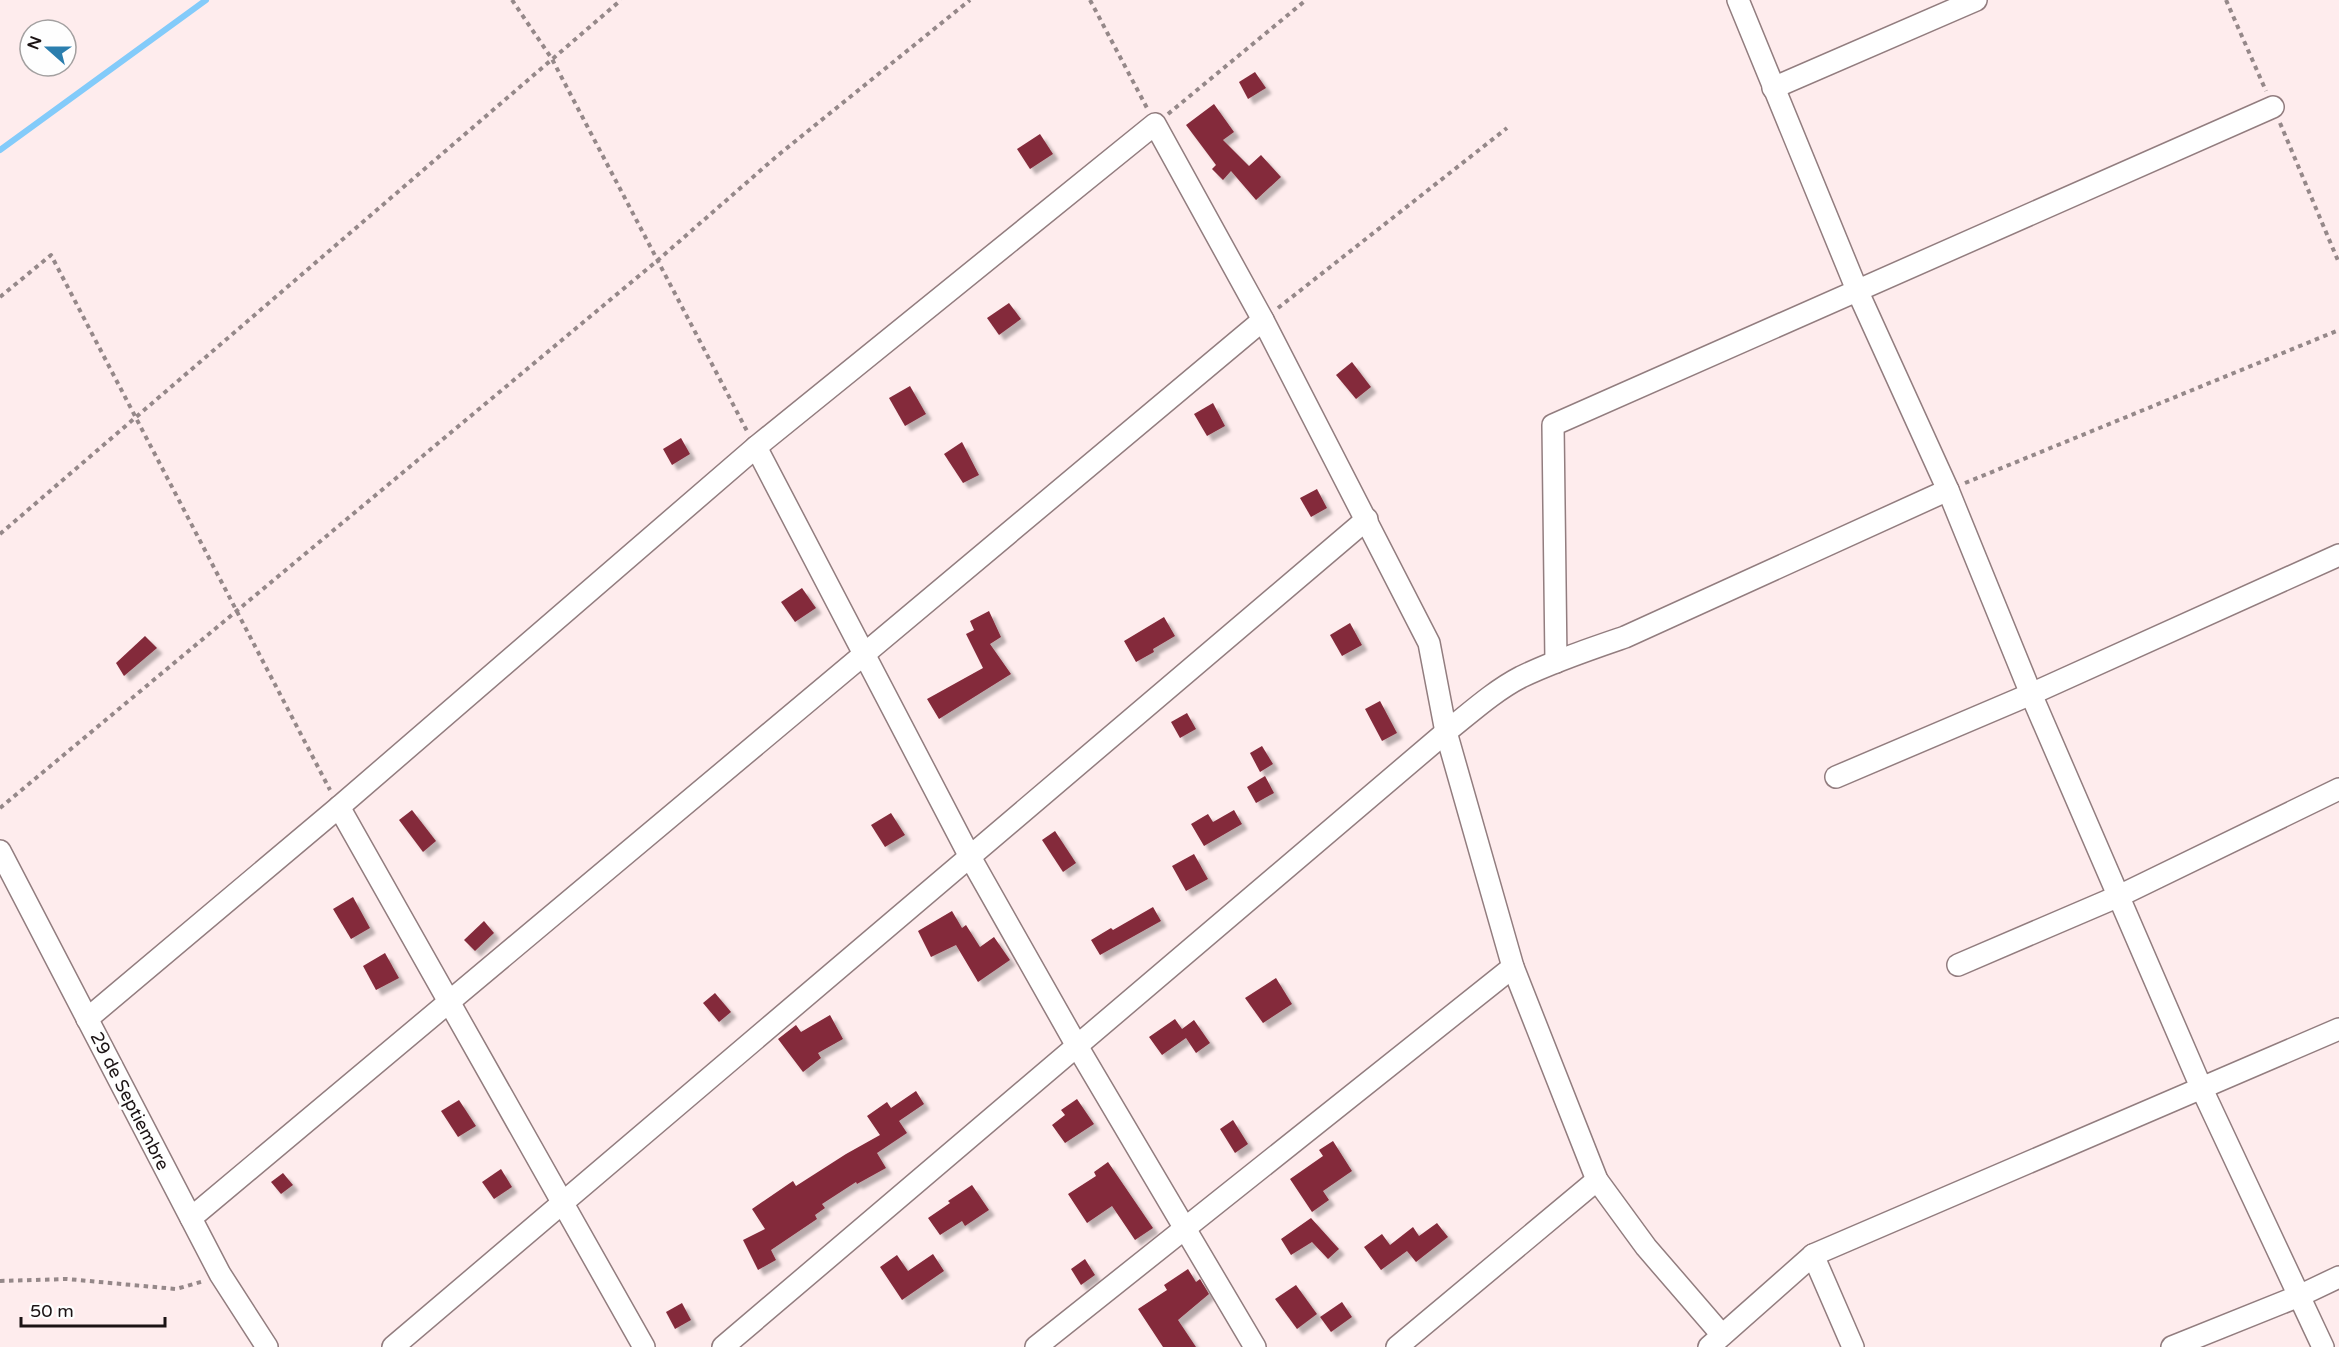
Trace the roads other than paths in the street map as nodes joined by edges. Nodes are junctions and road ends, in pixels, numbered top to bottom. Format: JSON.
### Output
{"nodes":[{"id":1,"x":1738,"y":0,"type":"edge"},
{"id":2,"x":1976,"y":0,"type":"edge"},
{"id":3,"x":1773,"y":88,"type":"junction"},
{"id":4,"x":2273,"y":107,"type":"road end"},
{"id":5,"x":1857,"y":291,"type":"junction"},
{"id":6,"x":1263,"y":320,"type":"junction"},
{"id":7,"x":756,"y":447,"type":"junction"},
{"id":8,"x":1948,"y":490,"type":"junction"},
{"id":9,"x":1367,"y":519,"type":"junction"},
{"id":10,"x":2339,"y":555,"type":"edge"},
{"id":11,"x":864,"y":654,"type":"junction"},
{"id":12,"x":1556,"y":662,"type":"junction"},
{"id":13,"x":2031,"y":694,"type":"junction"},
{"id":14,"x":1446,"y":732,"type":"junction"},
{"id":15,"x":1836,"y":777,"type":"dead end"},
{"id":16,"x":2339,"y":789,"type":"edge"},
{"id":17,"x":339,"y":807,"type":"junction"},
{"id":18,"x":0,"y":851,"type":"edge"},
{"id":19,"x":970,"y":857,"type":"junction"},
{"id":20,"x":2119,"y":896,"type":"junction"},
{"id":21,"x":1958,"y":965,"type":"dead end"},
{"id":22,"x":1513,"y":967,"type":"junction"},
{"id":23,"x":449,"y":1002,"type":"junction"},
{"id":24,"x":87,"y":1019,"type":"junction"},
{"id":25,"x":2339,"y":1029,"type":"edge"},
{"id":26,"x":1077,"y":1046,"type":"junction"},
{"id":27,"x":2201,"y":1087,"type":"junction"},
{"id":28,"x":1597,"y":1180,"type":"junction"},
{"id":29,"x":563,"y":1203,"type":"junction"},
{"id":30,"x":191,"y":1218,"type":"junction"},
{"id":31,"x":1185,"y":1229,"type":"junction"},
{"id":32,"x":1813,"y":1255,"type":"junction"},
{"id":33,"x":2339,"y":1277,"type":"edge"},
{"id":34,"x":2299,"y":1296,"type":"junction"},
{"id":35,"x":1715,"y":1341,"type":"edge"},
{"id":36,"x":267,"y":1347,"type":"edge"},
{"id":37,"x":393,"y":1347,"type":"edge"},
{"id":38,"x":644,"y":1347,"type":"edge"},
{"id":39,"x":723,"y":1347,"type":"edge"},
{"id":40,"x":1036,"y":1347,"type":"edge"},
{"id":41,"x":1256,"y":1347,"type":"edge"},
{"id":42,"x":1397,"y":1347,"type":"edge"},
{"id":43,"x":1853,"y":1347,"type":"edge"},
{"id":44,"x":2172,"y":1347,"type":"edge"},
{"id":45,"x":2323,"y":1347,"type":"edge"}],
"edges":[{"from":1,"to":3,"type":"street"},
{"from":2,"to":3,"type":"street"},
{"from":3,"to":5,"type":"street"},
{"from":4,"to":5,"type":"street"},
{"from":5,"to":8,"type":"street"},
{"from":5,"to":12,"type":"street"},
{"from":6,"to":7,"type":"street"},
{"from":6,"to":9,"type":"street"},
{"from":6,"to":11,"type":"street"},
{"from":7,"to":11,"type":"street"},
{"from":7,"to":17,"type":"street"},
{"from":8,"to":12,"type":"street"},
{"from":8,"to":13,"type":"street"},
{"from":9,"to":14,"type":"street"},
{"from":9,"to":19,"type":"street"},
{"from":10,"to":13,"type":"street"},
{"from":11,"to":19,"type":"street"},
{"from":11,"to":23,"type":"street"},
{"from":12,"to":14,"type":"street"},
{"from":13,"to":15,"type":"street"},
{"from":13,"to":20,"type":"street"},
{"from":14,"to":22,"type":"street"},
{"from":14,"to":26,"type":"street"},
{"from":16,"to":20,"type":"street"},
{"from":17,"to":23,"type":"street"},
{"from":17,"to":24,"type":"street"},
{"from":18,"to":24,"type":"street","name":"29 de Septiembre"},
{"from":19,"to":26,"type":"street"},
{"from":19,"to":29,"type":"street"},
{"from":20,"to":21,"type":"street"},
{"from":20,"to":27,"type":"street"},
{"from":22,"to":28,"type":"street"},
{"from":22,"to":31,"type":"street"},
{"from":23,"to":29,"type":"street"},
{"from":23,"to":30,"type":"street"},
{"from":24,"to":30,"type":"street","name":"29 de Septiembre"},
{"from":25,"to":27,"type":"street"},
{"from":26,"to":31,"type":"street"},
{"from":26,"to":39,"type":"street"},
{"from":27,"to":32,"type":"street"},
{"from":27,"to":34,"type":"street"},
{"from":28,"to":35,"type":"street"},
{"from":28,"to":42,"type":"street"},
{"from":29,"to":37,"type":"street"},
{"from":29,"to":38,"type":"street"},
{"from":30,"to":36,"type":"street","name":"29 de Septiembre"},
{"from":31,"to":40,"type":"street"},
{"from":31,"to":41,"type":"street"},
{"from":32,"to":35,"type":"street"},
{"from":32,"to":43,"type":"street"},
{"from":33,"to":34,"type":"street"},
{"from":34,"to":44,"type":"street"},
{"from":34,"to":45,"type":"street"}]}
